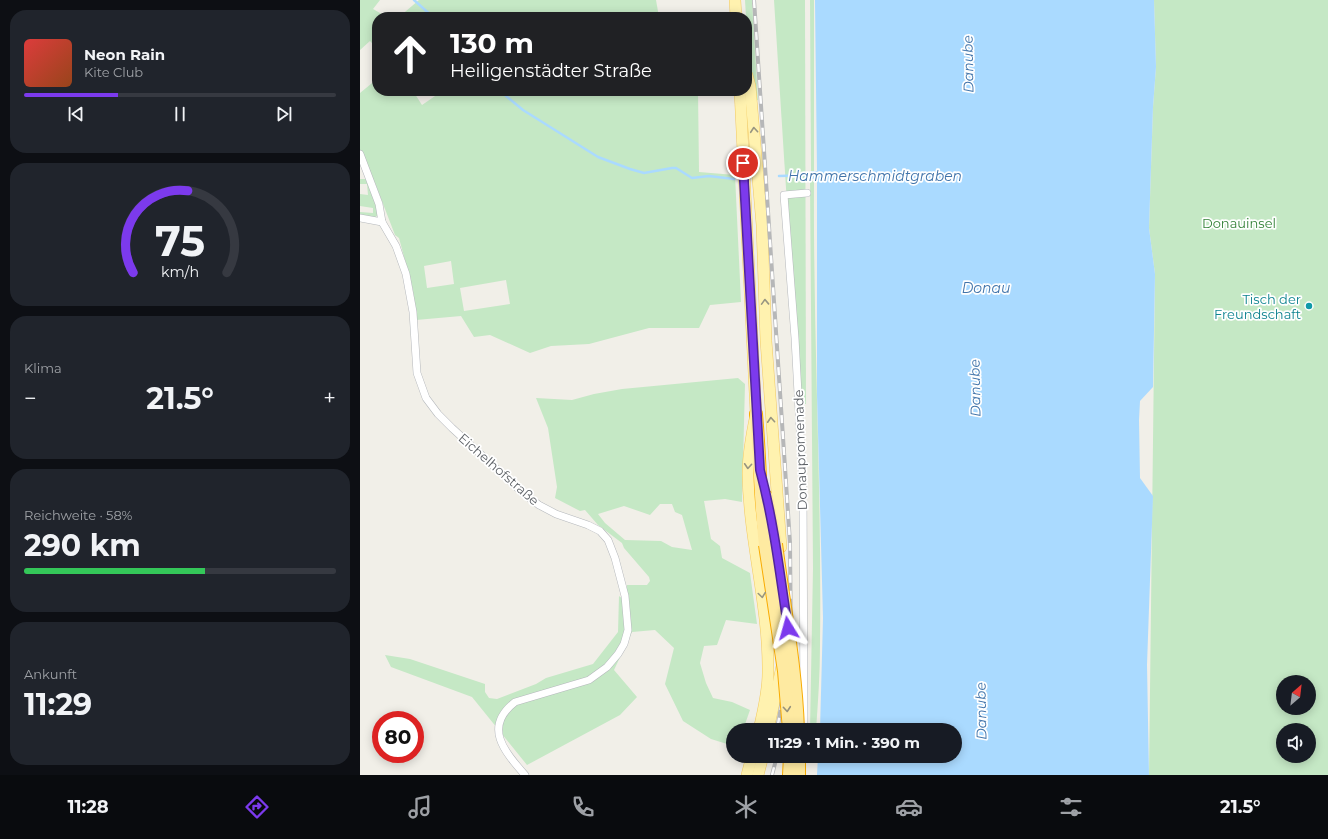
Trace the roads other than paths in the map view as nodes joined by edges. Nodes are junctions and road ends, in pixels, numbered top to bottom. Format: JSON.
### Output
{"nodes":[{"id":1,"x":735,"y":0,"type":"edge"},
{"id":2,"x":736,"y":12,"type":"edge"},
{"id":3,"x":740,"y":96,"type":"edge"},
{"id":4,"x":751,"y":96,"type":"edge"},
{"id":5,"x":360,"y":154,"type":"edge"},
{"id":6,"x":807,"y":193,"type":"dead end"},
{"id":7,"x":360,"y":218,"type":"edge"},
{"id":8,"x":382,"y":222,"type":"junction"},
{"id":9,"x":756,"y":414,"type":"junction"},
{"id":10,"x":760,"y":470,"type":"junction"},
{"id":11,"x":761,"y":723,"type":"edge"},
{"id":12,"x":769,"y":723,"type":"edge"},
{"id":13,"x":788,"y":723,"type":"edge"},
{"id":14,"x":798,"y":723,"type":"edge"},
{"id":15,"x":804,"y":723,"type":"edge"},
{"id":16,"x":751,"y":763,"type":"edge"},
{"id":17,"x":761,"y":763,"type":"edge"},
{"id":18,"x":790,"y":763,"type":"edge"},
{"id":19,"x":799,"y":763,"type":"edge"},
{"id":20,"x":802,"y":763,"type":"edge"},
{"id":21,"x":800,"y":773,"type":"edge"},
{"id":22,"x":525,"y":775,"type":"edge"},
{"id":23,"x":748,"y":775,"type":"edge"},
{"id":24,"x":758,"y":775,"type":"edge"},
{"id":25,"x":789,"y":775,"type":"edge"}],
"edges":[{"from":1,"to":2,"type":"main road"},
{"from":3,"to":9,"type":"main road"},
{"from":12,"to":4,"type":"main road","one_way":true},
{"from":5,"to":8,"type":"street","name":"Eichelhofstraße"},
{"from":6,"to":15,"type":"street","name":"Donaupromenade"},
{"from":7,"to":8,"type":"street"},
{"from":8,"to":22,"type":"street","name":"Eichelhofstraße"},
{"from":9,"to":10,"type":"highway"},
{"from":9,"to":11,"type":"main road","one_way":true},
{"from":10,"to":13,"type":"highway","one_way":true,"bridge":true},
{"from":10,"to":14,"type":"highway","bridge":true},
{"from":16,"to":23,"type":"main road"},
{"from":17,"to":24,"type":"main road"},
{"from":18,"to":25,"type":"highway"},
{"from":19,"to":21,"type":"highway"},
{"from":20,"to":21,"type":"street"}]}
